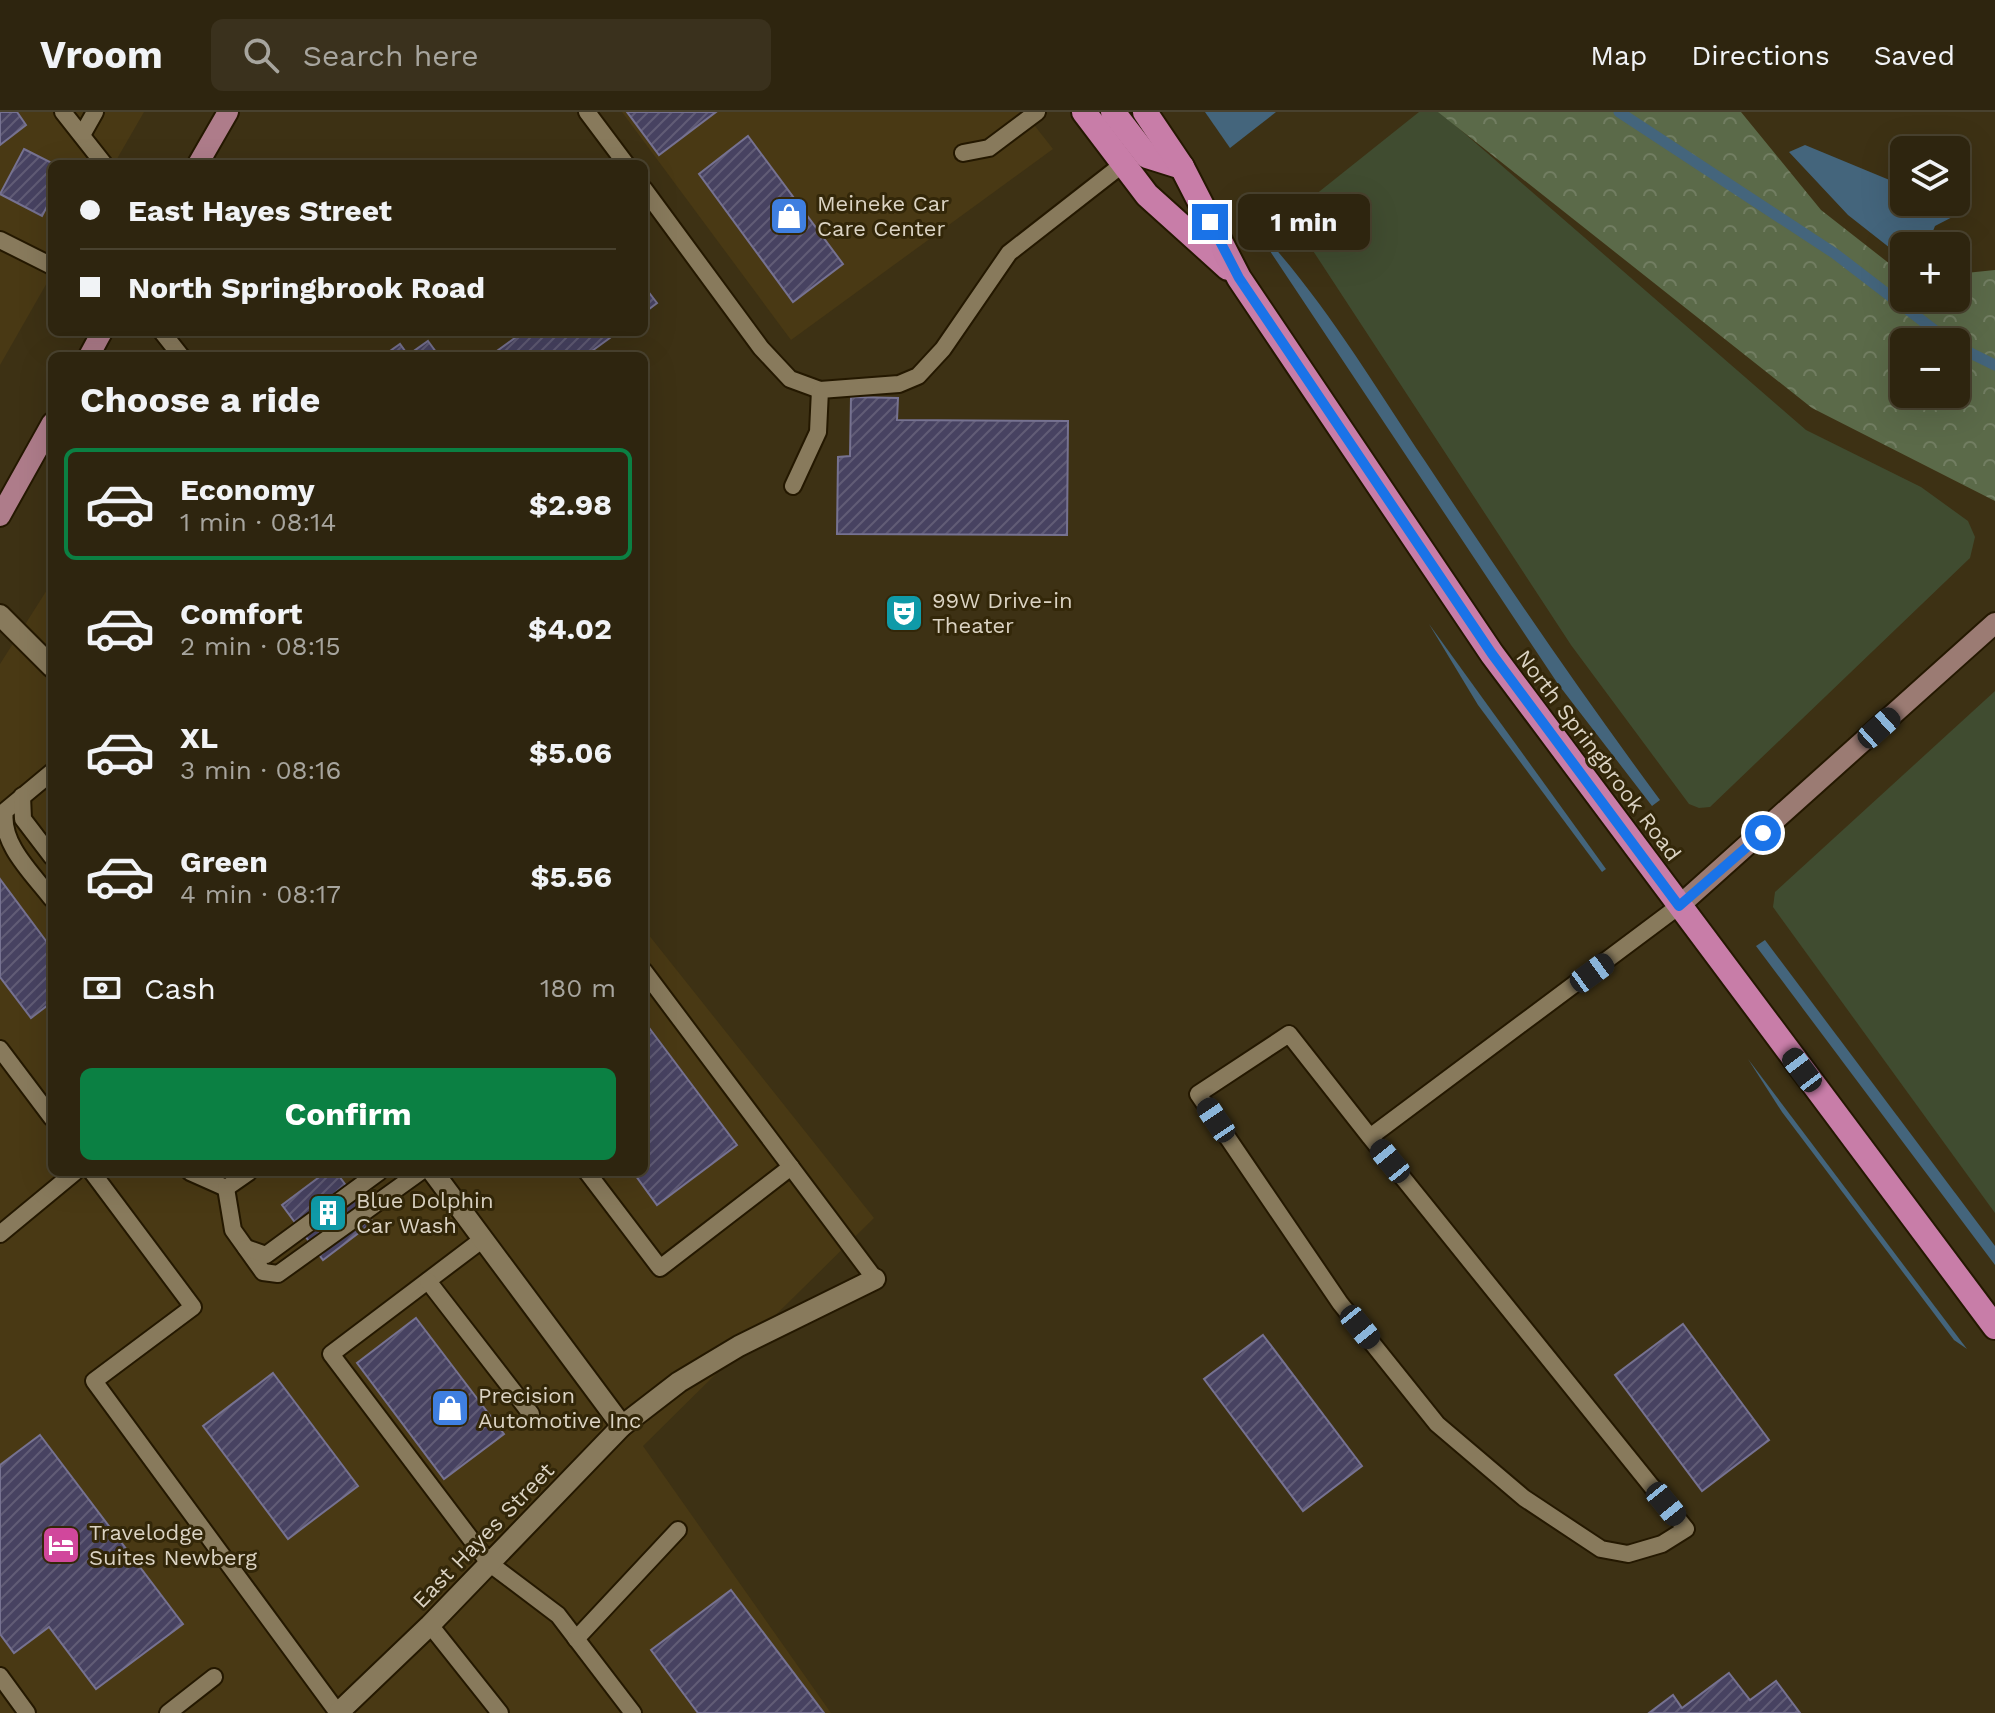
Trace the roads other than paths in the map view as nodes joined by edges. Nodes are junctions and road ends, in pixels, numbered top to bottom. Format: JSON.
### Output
{"nodes":[{"id":1,"x":63,"y":112,"type":"edge"},
{"id":2,"x":95,"y":112,"type":"edge"},
{"id":3,"x":228,"y":112,"type":"edge"},
{"id":4,"x":587,"y":112,"type":"edge"},
{"id":5,"x":1037,"y":112,"type":"edge"},
{"id":6,"x":1084,"y":112,"type":"edge"},
{"id":7,"x":1113,"y":112,"type":"edge"},
{"id":8,"x":1145,"y":112,"type":"edge"},
{"id":9,"x":82,"y":135,"type":"junction"},
{"id":10,"x":963,"y":153,"type":"dead end"},
{"id":11,"x":101,"y":160,"type":"edge"},
{"id":12,"x":200,"y":160,"type":"edge"},
{"id":13,"x":623,"y":160,"type":"edge"},
{"id":14,"x":1123,"y":164,"type":"junction"},
{"id":15,"x":1182,"y":167,"type":"junction"},
{"id":16,"x":648,"y":194,"type":"edge"},
{"id":17,"x":0,"y":240,"type":"edge"},
{"id":18,"x":48,"y":264,"type":"edge"},
{"id":19,"x":1239,"y":278,"type":"junction"},
{"id":20,"x":165,"y":336,"type":"edge"},
{"id":21,"x":178,"y":352,"type":"edge"},
{"id":22,"x":820,"y":390,"type":"junction"},
{"id":23,"x":48,"y":430,"type":"edge"},
{"id":24,"x":793,"y":486,"type":"dead end"},
{"id":25,"x":0,"y":516,"type":"edge"},
{"id":26,"x":0,"y":615,"type":"edge"},
{"id":27,"x":1995,"y":623,"type":"edge"},
{"id":28,"x":48,"y":663,"type":"edge"},
{"id":29,"x":48,"y":775,"type":"edge"},
{"id":30,"x":22,"y":796,"type":"junction"},
{"id":31,"x":48,"y":852,"type":"edge"},
{"id":32,"x":48,"y":894,"type":"edge"},
{"id":33,"x":1679,"y":906,"type":"junction"},
{"id":34,"x":648,"y":976,"type":"edge"},
{"id":35,"x":0,"y":1049,"type":"edge"},
{"id":36,"x":48,"y":1113,"type":"edge"},
{"id":37,"x":1370,"y":1137,"type":"junction"},
{"id":38,"x":791,"y":1167,"type":"junction"},
{"id":39,"x":70,"y":1176,"type":"edge"},
{"id":40,"x":95,"y":1176,"type":"edge"},
{"id":41,"x":199,"y":1176,"type":"edge"},
{"id":42,"x":243,"y":1176,"type":"edge"},
{"id":43,"x":374,"y":1176,"type":"edge"},
{"id":44,"x":414,"y":1176,"type":"edge"},
{"id":45,"x":436,"y":1176,"type":"edge"},
{"id":46,"x":590,"y":1176,"type":"edge"},
{"id":47,"x":226,"y":1188,"type":"junction"},
{"id":48,"x":0,"y":1234,"type":"edge"},
{"id":49,"x":483,"y":1239,"type":"junction"},
{"id":50,"x":246,"y":1248,"type":"junction"},
{"id":51,"x":875,"y":1279,"type":"joint"},
{"id":52,"x":428,"y":1281,"type":"junction"},
{"id":53,"x":1995,"y":1327,"type":"edge"},
{"id":54,"x":531,"y":1414,"type":"dead end"},
{"id":55,"x":622,"y":1426,"type":"junction"},
{"id":56,"x":678,"y":1530,"type":"dead end"},
{"id":57,"x":489,"y":1563,"type":"junction"},
{"id":58,"x":430,"y":1625,"type":"junction"},
{"id":59,"x":576,"y":1639,"type":"junction"},
{"id":60,"x":0,"y":1676,"type":"edge"},
{"id":61,"x":214,"y":1677,"type":"dead end"},
{"id":62,"x":27,"y":1713,"type":"edge"},
{"id":63,"x":168,"y":1713,"type":"edge"},
{"id":64,"x":338,"y":1713,"type":"edge"},
{"id":65,"x":500,"y":1713,"type":"edge"},
{"id":66,"x":633,"y":1713,"type":"edge"}],
"edges":[{"from":1,"to":9,"type":"lane"},
{"from":2,"to":9,"type":"lane"},
{"from":3,"to":12,"type":"main road"},
{"from":4,"to":13,"type":"lane"},
{"from":5,"to":10,"type":"lane"},
{"from":6,"to":14,"type":"highway","name":"North Springbrook Road"},
{"from":7,"to":15,"type":"highway"},
{"from":8,"to":15,"type":"highway","name":"North Springbrook Road"},
{"from":9,"to":11,"type":"lane"},
{"from":14,"to":19,"type":"highway","name":"North Springbrook Road"},
{"from":14,"to":22,"type":"lane"},
{"from":15,"to":19,"type":"highway","name":"North Springbrook Road"},
{"from":16,"to":22,"type":"lane"},
{"from":17,"to":18,"type":"lane"},
{"from":19,"to":33,"type":"highway","name":"North Springbrook Road"},
{"from":20,"to":21,"type":"lane"},
{"from":22,"to":24,"type":"lane"},
{"from":23,"to":25,"type":"main road"},
{"from":26,"to":28,"type":"street"},
{"from":27,"to":33,"type":"street"},
{"from":29,"to":30,"type":"lane"},
{"from":30,"to":31,"type":"lane"},
{"from":30,"to":32,"type":"lane"},
{"from":33,"to":37,"type":"lane"},
{"from":33,"to":53,"type":"highway","name":"North Springbrook Road"},
{"from":34,"to":38,"type":"lane"},
{"from":35,"to":36,"type":"lane"},
{"from":37,"to":37,"type":"lane"},
{"from":38,"to":46,"type":"lane"},
{"from":38,"to":51,"type":"lane"},
{"from":39,"to":48,"type":"lane"},
{"from":40,"to":64,"type":"lane"},
{"from":41,"to":47,"type":"lane"},
{"from":42,"to":47,"type":"lane"},
{"from":43,"to":50,"type":"lane"},
{"from":44,"to":50,"type":"lane"},
{"from":45,"to":49,"type":"street"},
{"from":47,"to":50,"type":"lane"},
{"from":49,"to":52,"type":"lane"},
{"from":49,"to":55,"type":"street"},
{"from":51,"to":55,"type":"street","name":"East Hayes Street"},
{"from":52,"to":54,"type":"lane"},
{"from":52,"to":57,"type":"lane"},
{"from":55,"to":57,"type":"street","name":"East Hayes Street"},
{"from":56,"to":59,"type":"lane"},
{"from":57,"to":58,"type":"street","name":"East Hayes Street"},
{"from":57,"to":59,"type":"lane"},
{"from":58,"to":64,"type":"street","name":"East Hayes Street"},
{"from":58,"to":65,"type":"lane"},
{"from":59,"to":66,"type":"lane"},
{"from":60,"to":62,"type":"lane"},
{"from":61,"to":63,"type":"lane"}]}
